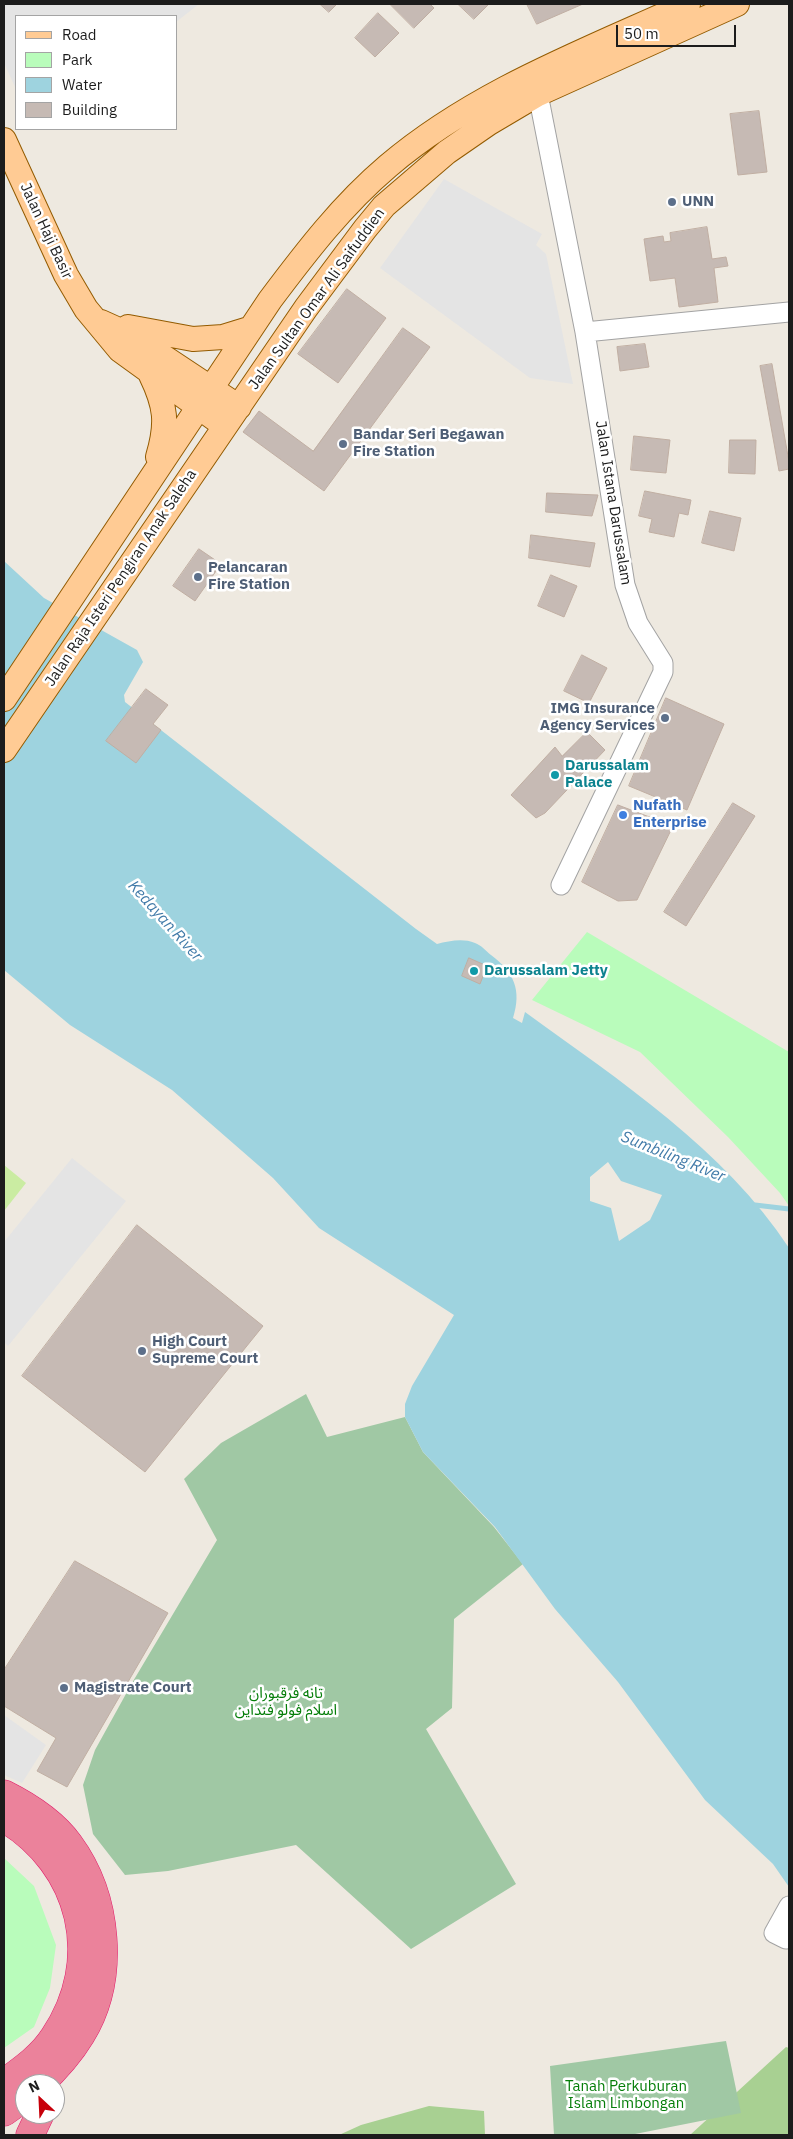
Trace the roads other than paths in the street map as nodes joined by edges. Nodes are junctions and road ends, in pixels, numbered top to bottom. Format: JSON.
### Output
{"nodes":[{"id":1,"x":688,"y":4,"type":"edge"},
{"id":2,"x":737,"y":4,"type":"edge"},
{"id":3,"x":538,"y":94,"type":"junction"},
{"id":4,"x":4,"y":140,"type":"edge"},
{"id":5,"x":789,"y":312,"type":"edge"},
{"id":6,"x":94,"y":319,"type":"junction"},
{"id":7,"x":249,"y":329,"type":"junction"},
{"id":8,"x":585,"y":332,"type":"junction"},
{"id":9,"x":151,"y":375,"type":"junction"},
{"id":10,"x":203,"y":398,"type":"junction"},
{"id":11,"x":239,"y":407,"type":"junction"},
{"id":12,"x":225,"y":426,"type":"junction"},
{"id":13,"x":152,"y":475,"type":"junction"},
{"id":14,"x":4,"y":699,"type":"edge"},
{"id":15,"x":4,"y":750,"type":"edge"},
{"id":16,"x":561,"y":885,"type":"dead end"},
{"id":17,"x":4,"y":1794,"type":"edge"},
{"id":18,"x":4,"y":1818,"type":"edge"},
{"id":19,"x":789,"y":1906,"type":"edge"},
{"id":20,"x":789,"y":1935,"type":"edge"},
{"id":21,"x":82,"y":2034,"type":"junction"},
{"id":22,"x":21,"y":2074,"type":"edge"},
{"id":23,"x":27,"y":2074,"type":"edge"},
{"id":24,"x":64,"y":2074,"type":"edge"},
{"id":25,"x":15,"y":2104,"type":"edge"},
{"id":26,"x":4,"y":2112,"type":"edge"}],
"edges":[{"from":1,"to":7,"type":"main road","name":"Jalan Sultan Omar Ali Saifuddien"},
{"from":2,"to":3,"type":"main road","name":"Jalan Sultan Omar Ali Saifuddien"},
{"from":3,"to":8,"type":"street","name":"Jalan Istana Darussalam"},
{"from":3,"to":11,"type":"main road","name":"Jalan Sultan Omar Ali Saifuddien"},
{"from":4,"to":6,"type":"main road","name":"Jalan Haji Basir"},
{"from":5,"to":8,"type":"street"},
{"from":6,"to":7,"type":"main road"},
{"from":6,"to":9,"type":"main road","name":"Jalan Haji Basir"},
{"from":6,"to":10,"type":"main road","name":"Jalan Haji Basir"},
{"from":7,"to":10,"type":"main road","name":"Jalan Sultan Omar Ali Saifuddien"},
{"from":8,"to":16,"type":"street","name":"Jalan Istana Darussalam"},
{"from":9,"to":10,"type":"main road","name":"Jalan Haji Basir"},
{"from":9,"to":13,"type":"main road"},
{"from":10,"to":11,"type":"main road","name":"Jalan Haji Basir"},
{"from":10,"to":12,"type":"main road","name":"Jalan Haji Basir"},
{"from":10,"to":13,"type":"main road","name":"Jalan Raja Isteri Pengiran Anak Saleha"},
{"from":11,"to":12,"type":"main road","name":"Jalan Raja Isteri Pengiran Anak Saleha"},
{"from":12,"to":15,"type":"main road","name":"Jalan Raja Isteri Pengiran Anak Saleha"},
{"from":13,"to":14,"type":"main road","name":"Jalan Raja Isteri Pengiran Anak Saleha"},
{"from":17,"to":21,"type":"highway"},
{"from":18,"to":22,"type":"highway"},
{"from":19,"to":20,"type":"street"},
{"from":21,"to":23,"type":"highway"},
{"from":21,"to":24,"type":"highway"},
{"from":25,"to":26,"type":"highway"}]}
